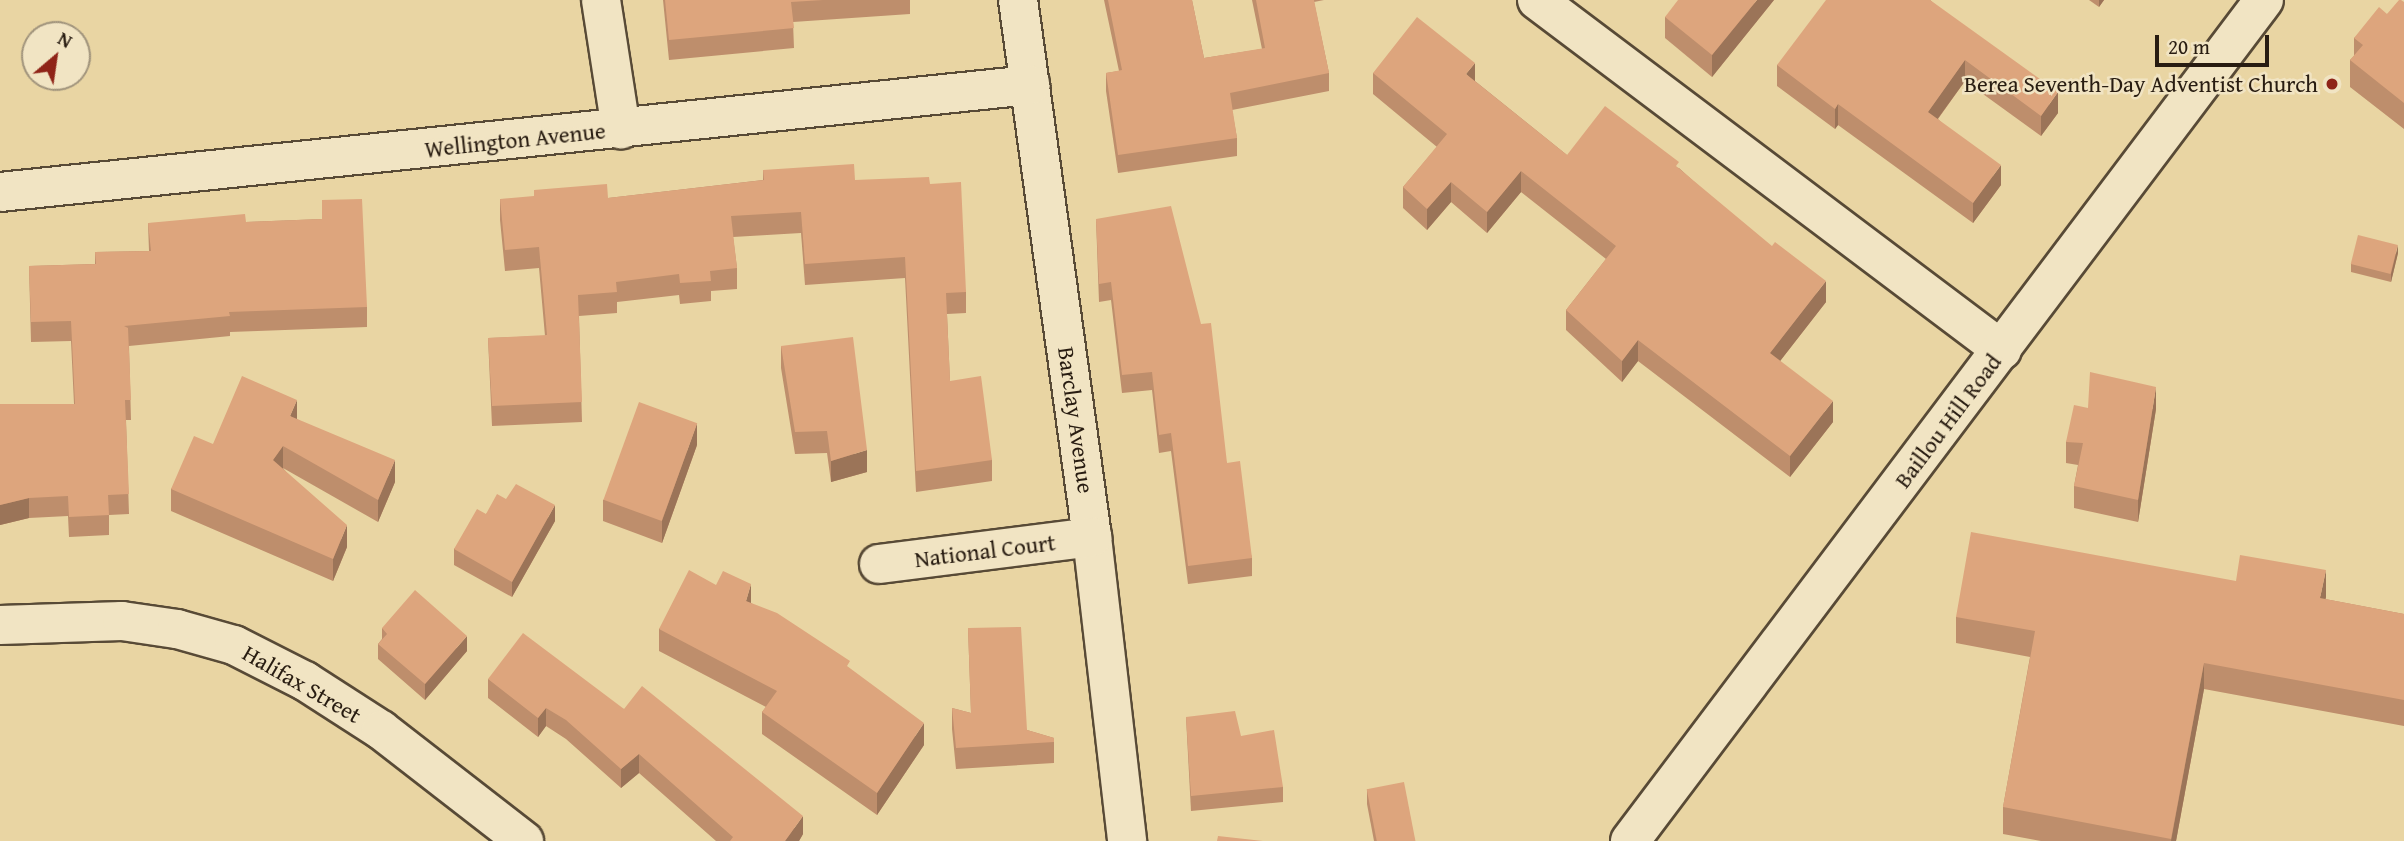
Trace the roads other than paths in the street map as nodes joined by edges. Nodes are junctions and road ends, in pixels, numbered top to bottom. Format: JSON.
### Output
{"nodes":[{"id":1,"x":601,"y":0,"type":"edge"},
{"id":2,"x":1018,"y":0,"type":"edge"},
{"id":3,"x":1537,"y":0,"type":"edge"},
{"id":4,"x":2264,"y":0,"type":"edge"},
{"id":5,"x":1030,"y":85,"type":"junction"},
{"id":6,"x":621,"y":129,"type":"junction"},
{"id":7,"x":0,"y":192,"type":"edge"},
{"id":8,"x":2002,"y":350,"type":"junction"},
{"id":9,"x":1092,"y":537,"type":"junction"},
{"id":10,"x":879,"y":564,"type":"dead end"},
{"id":11,"x":0,"y":625,"type":"edge"},
{"id":12,"x":524,"y":841,"type":"edge"},
{"id":13,"x":1127,"y":841,"type":"edge"},
{"id":14,"x":1630,"y":841,"type":"edge"}],
"edges":[{"from":1,"to":6,"type":"street"},
{"from":2,"to":5,"type":"street","name":"Barclay Avenue"},
{"from":3,"to":8,"type":"street"},
{"from":4,"to":8,"type":"street","name":"Baillou Hill Road"},
{"from":5,"to":6,"type":"street","name":"Wellington Avenue"},
{"from":5,"to":9,"type":"street","name":"Barclay Avenue"},
{"from":6,"to":7,"type":"street","name":"Wellington Avenue"},
{"from":8,"to":14,"type":"street","name":"Baillou Hill Road"},
{"from":9,"to":10,"type":"street","name":"National Court"},
{"from":9,"to":13,"type":"street","name":"Barclay Avenue"},
{"from":11,"to":12,"type":"street","name":"Halifax Street"}]}
